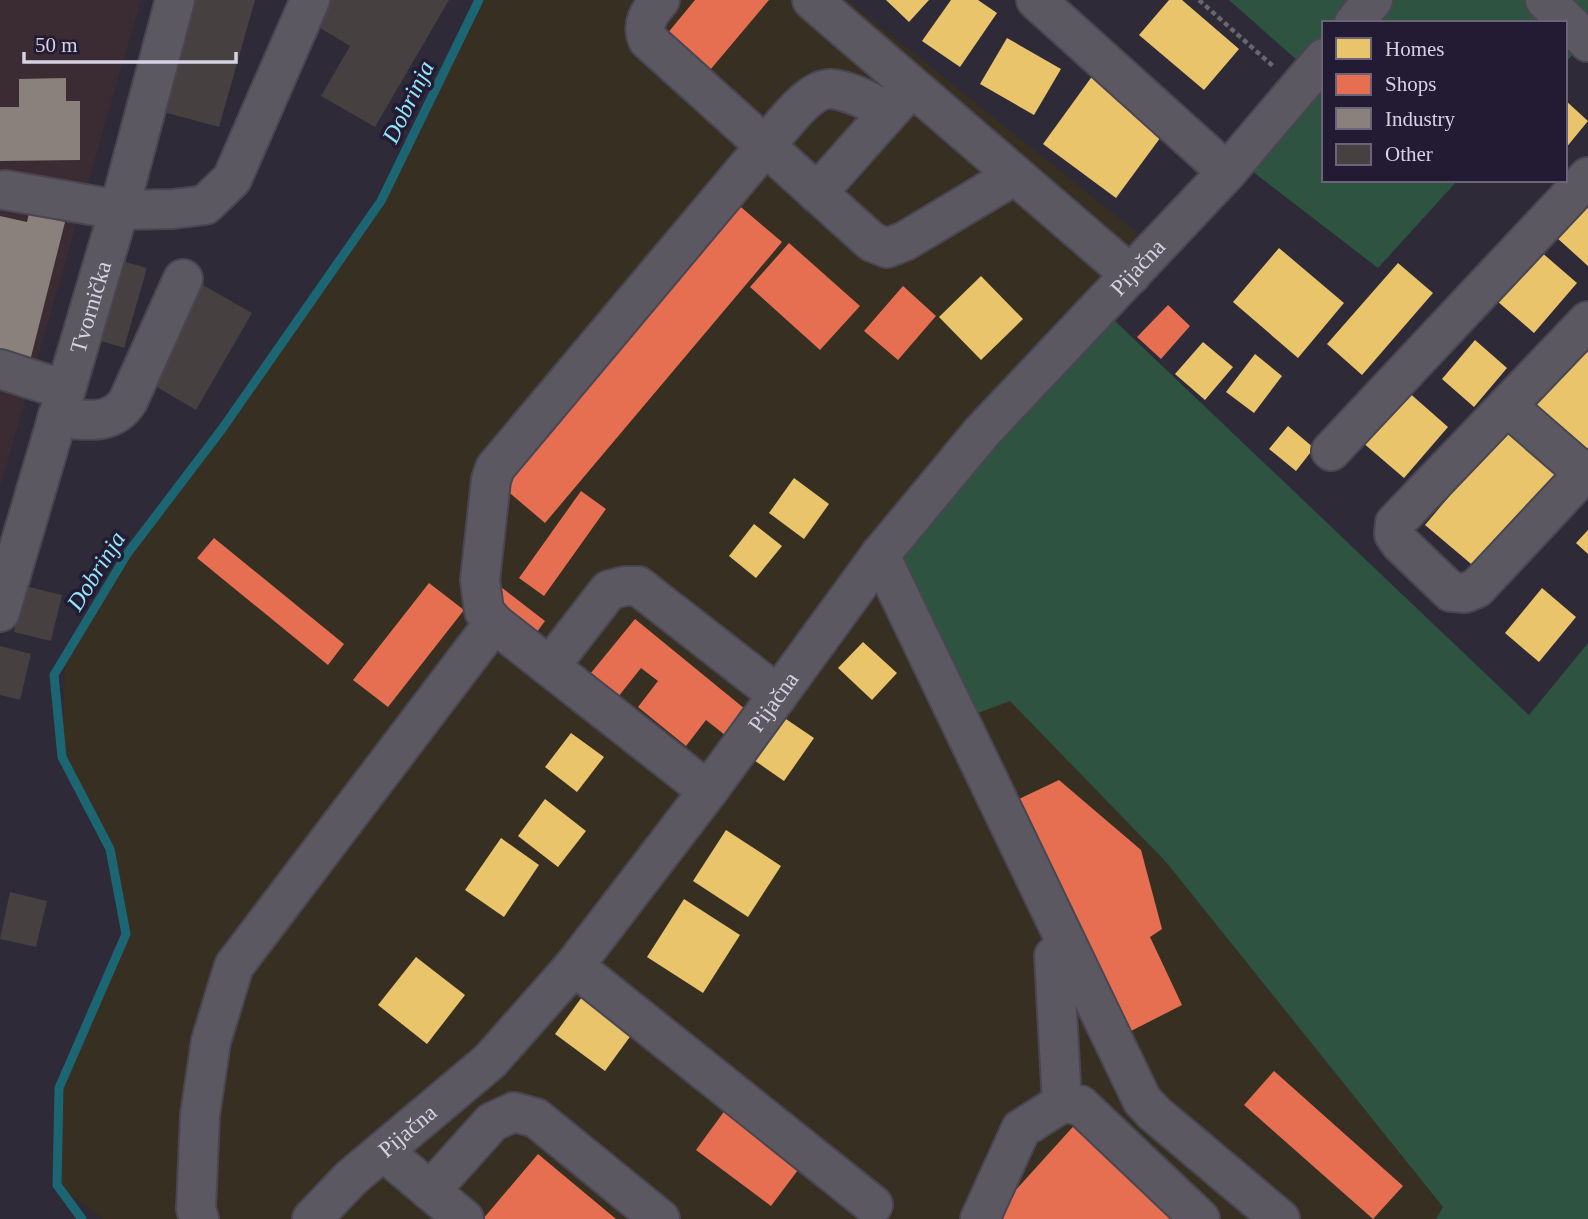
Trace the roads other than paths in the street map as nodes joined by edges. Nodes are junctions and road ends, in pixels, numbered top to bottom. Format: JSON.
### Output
{"nodes":[{"id":1,"x":175,"y":0,"type":"edge"},
{"id":2,"x":310,"y":0,"type":"edge"},
{"id":3,"x":660,"y":0,"type":"edge"},
{"id":4,"x":812,"y":0,"type":"edge"},
{"id":5,"x":1036,"y":0,"type":"edge"},
{"id":6,"x":1373,"y":0,"type":"edge"},
{"id":7,"x":1545,"y":0,"type":"edge"},
{"id":8,"x":1356,"y":21,"type":"edge"},
{"id":9,"x":1566,"y":21,"type":"edge"},
{"id":10,"x":1567,"y":21,"type":"edge"},
{"id":11,"x":1588,"y":42,"type":"edge"},
{"id":12,"x":1322,"y":60,"type":"edge"},
{"id":13,"x":900,"y":99,"type":"junction"},
{"id":14,"x":766,"y":145,"type":"junction"},
{"id":15,"x":1227,"y":172,"type":"junction"},
{"id":16,"x":1015,"y":175,"type":"junction"},
{"id":17,"x":1588,"y":177,"type":"edge"},
{"id":18,"x":5,"y":190,"type":"dead end"},
{"id":19,"x":817,"y":192,"type":"junction"},
{"id":20,"x":119,"y":210,"type":"junction"},
{"id":21,"x":1131,"y":275,"type":"junction"},
{"id":22,"x":183,"y":279,"type":"dead end"},
{"id":23,"x":1588,"y":321,"type":"edge"},
{"id":24,"x":0,"y":369,"type":"edge"},
{"id":25,"x":61,"y":404,"type":"junction"},
{"id":26,"x":1507,"y":406,"type":"junction"},
{"id":27,"x":1331,"y":451,"type":"dead end"},
{"id":28,"x":1586,"y":471,"type":"edge"},
{"id":29,"x":880,"y":555,"type":"junction"},
{"id":30,"x":0,"y":612,"type":"edge"},
{"id":31,"x":494,"y":622,"type":"junction"},
{"id":32,"x":550,"y":666,"type":"junction"},
{"id":33,"x":778,"y":695,"type":"junction"},
{"id":34,"x":708,"y":791,"type":"junction"},
{"id":35,"x":1054,"y":956,"type":"dead end"},
{"id":36,"x":573,"y":966,"type":"junction"},
{"id":37,"x":1062,"y":1103,"type":"junction"},
{"id":38,"x":383,"y":1151,"type":"junction"},
{"id":39,"x":430,"y":1191,"type":"junction"},
{"id":40,"x":873,"y":1205,"type":"dead end"},
{"id":41,"x":199,"y":1219,"type":"edge"},
{"id":42,"x":312,"y":1219,"type":"edge"},
{"id":43,"x":464,"y":1219,"type":"edge"},
{"id":44,"x":660,"y":1219,"type":"edge"},
{"id":45,"x":980,"y":1219,"type":"edge"},
{"id":46,"x":1200,"y":1219,"type":"edge"},
{"id":47,"x":1280,"y":1219,"type":"edge"}],
"edges":[{"from":1,"to":20,"type":"street","name":"Tvornička"},
{"from":2,"to":20,"type":"street"},
{"from":3,"to":14,"type":"street"},
{"from":4,"to":13,"type":"street"},
{"from":5,"to":15,"type":"street"},
{"from":6,"to":8,"type":"street"},
{"from":7,"to":9,"type":"street"},
{"from":10,"to":11,"type":"street"},
{"from":12,"to":15,"type":"street","name":"Pijačna"},
{"from":13,"to":14,"type":"street"},
{"from":13,"to":16,"type":"street"},
{"from":13,"to":19,"type":"street"},
{"from":14,"to":19,"type":"street"},
{"from":14,"to":31,"type":"street"},
{"from":15,"to":21,"type":"street","name":"Pijačna"},
{"from":16,"to":19,"type":"street"},
{"from":16,"to":21,"type":"street"},
{"from":17,"to":27,"type":"street"},
{"from":18,"to":20,"type":"street"},
{"from":20,"to":25,"type":"street","name":"Tvornička"},
{"from":21,"to":29,"type":"street","name":"Pijačna"},
{"from":22,"to":25,"type":"street"},
{"from":23,"to":26,"type":"street"},
{"from":24,"to":25,"type":"street"},
{"from":25,"to":30,"type":"street","name":"Tvornička"},
{"from":26,"to":28,"type":"street"},
{"from":26,"to":28,"type":"street"},
{"from":29,"to":33,"type":"street","name":"Pijačna"},
{"from":29,"to":47,"type":"street"},
{"from":31,"to":32,"type":"street"},
{"from":31,"to":41,"type":"street"},
{"from":32,"to":33,"type":"street"},
{"from":32,"to":34,"type":"street"},
{"from":33,"to":34,"type":"street","name":"Pijačna"},
{"from":34,"to":36,"type":"street","name":"Pijačna"},
{"from":35,"to":37,"type":"street"},
{"from":36,"to":38,"type":"street","name":"Pijačna"},
{"from":36,"to":40,"type":"street"},
{"from":37,"to":45,"type":"street"},
{"from":37,"to":46,"type":"street"},
{"from":38,"to":39,"type":"street"},
{"from":38,"to":42,"type":"street","name":"Pijačna"},
{"from":39,"to":43,"type":"street"},
{"from":39,"to":44,"type":"street"}]}
